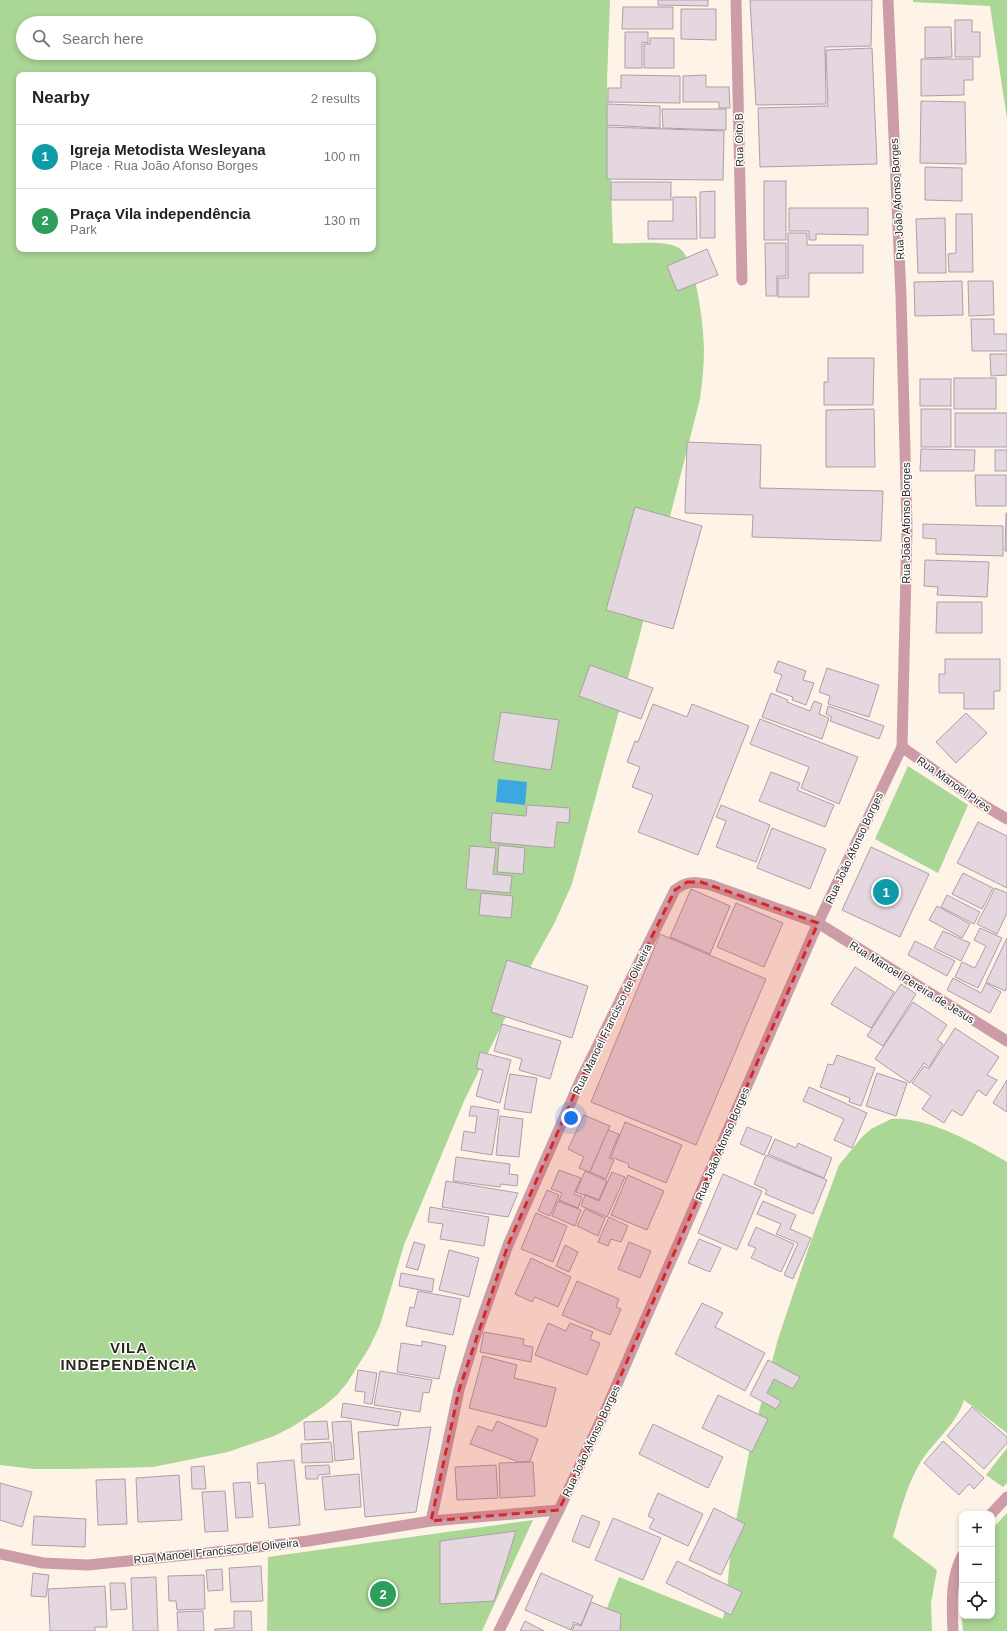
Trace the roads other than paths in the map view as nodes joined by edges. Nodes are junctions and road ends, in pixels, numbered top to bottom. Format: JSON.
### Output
{"nodes":[{"id":1,"x":736,"y":0,"type":"edge"},
{"id":2,"x":888,"y":0,"type":"edge"},
{"id":3,"x":742,"y":280,"type":"dead end"},
{"id":4,"x":902,"y":747,"type":"junction"},
{"id":5,"x":1007,"y":820,"type":"edge"},
{"id":6,"x":818,"y":923,"type":"junction"},
{"id":7,"x":1007,"y":1041,"type":"edge"},
{"id":8,"x":1007,"y":1498,"type":"edge"},
{"id":9,"x":559,"y":1510,"type":"junction"},
{"id":10,"x":994,"y":1511,"type":"edge"},
{"id":11,"x":431,"y":1521,"type":"junction"},
{"id":12,"x":0,"y":1554,"type":"edge"},
{"id":13,"x":959,"y":1564,"type":"edge"},
{"id":14,"x":499,"y":1631,"type":"edge"},
{"id":15,"x":953,"y":1631,"type":"edge"}],
"edges":[{"from":1,"to":3,"type":"street","name":"Rua Oito B"},
{"from":2,"to":4,"type":"street","name":"Rua João Afonso Borges"},
{"from":4,"to":5,"type":"street","name":"Rua Manoel Pires"},
{"from":4,"to":6,"type":"street","name":"Rua João Afonso Borges"},
{"from":6,"to":7,"type":"street","name":"Rua Manoel Pereira de Jesus"},
{"from":6,"to":9,"type":"street","name":"Rua João Afonso Borges"},
{"from":6,"to":11,"type":"street","name":"Rua Manoel Francisco de Oliveira"},
{"from":8,"to":10,"type":"street"},
{"from":9,"to":11,"type":"street","name":"Rua Manoel Francisco de Oliveira"},
{"from":9,"to":14,"type":"street","name":"Rua João Afonso Borges"},
{"from":11,"to":12,"type":"street","name":"Rua Manoel Francisco de Oliveira"},
{"from":13,"to":15,"type":"street"}]}
